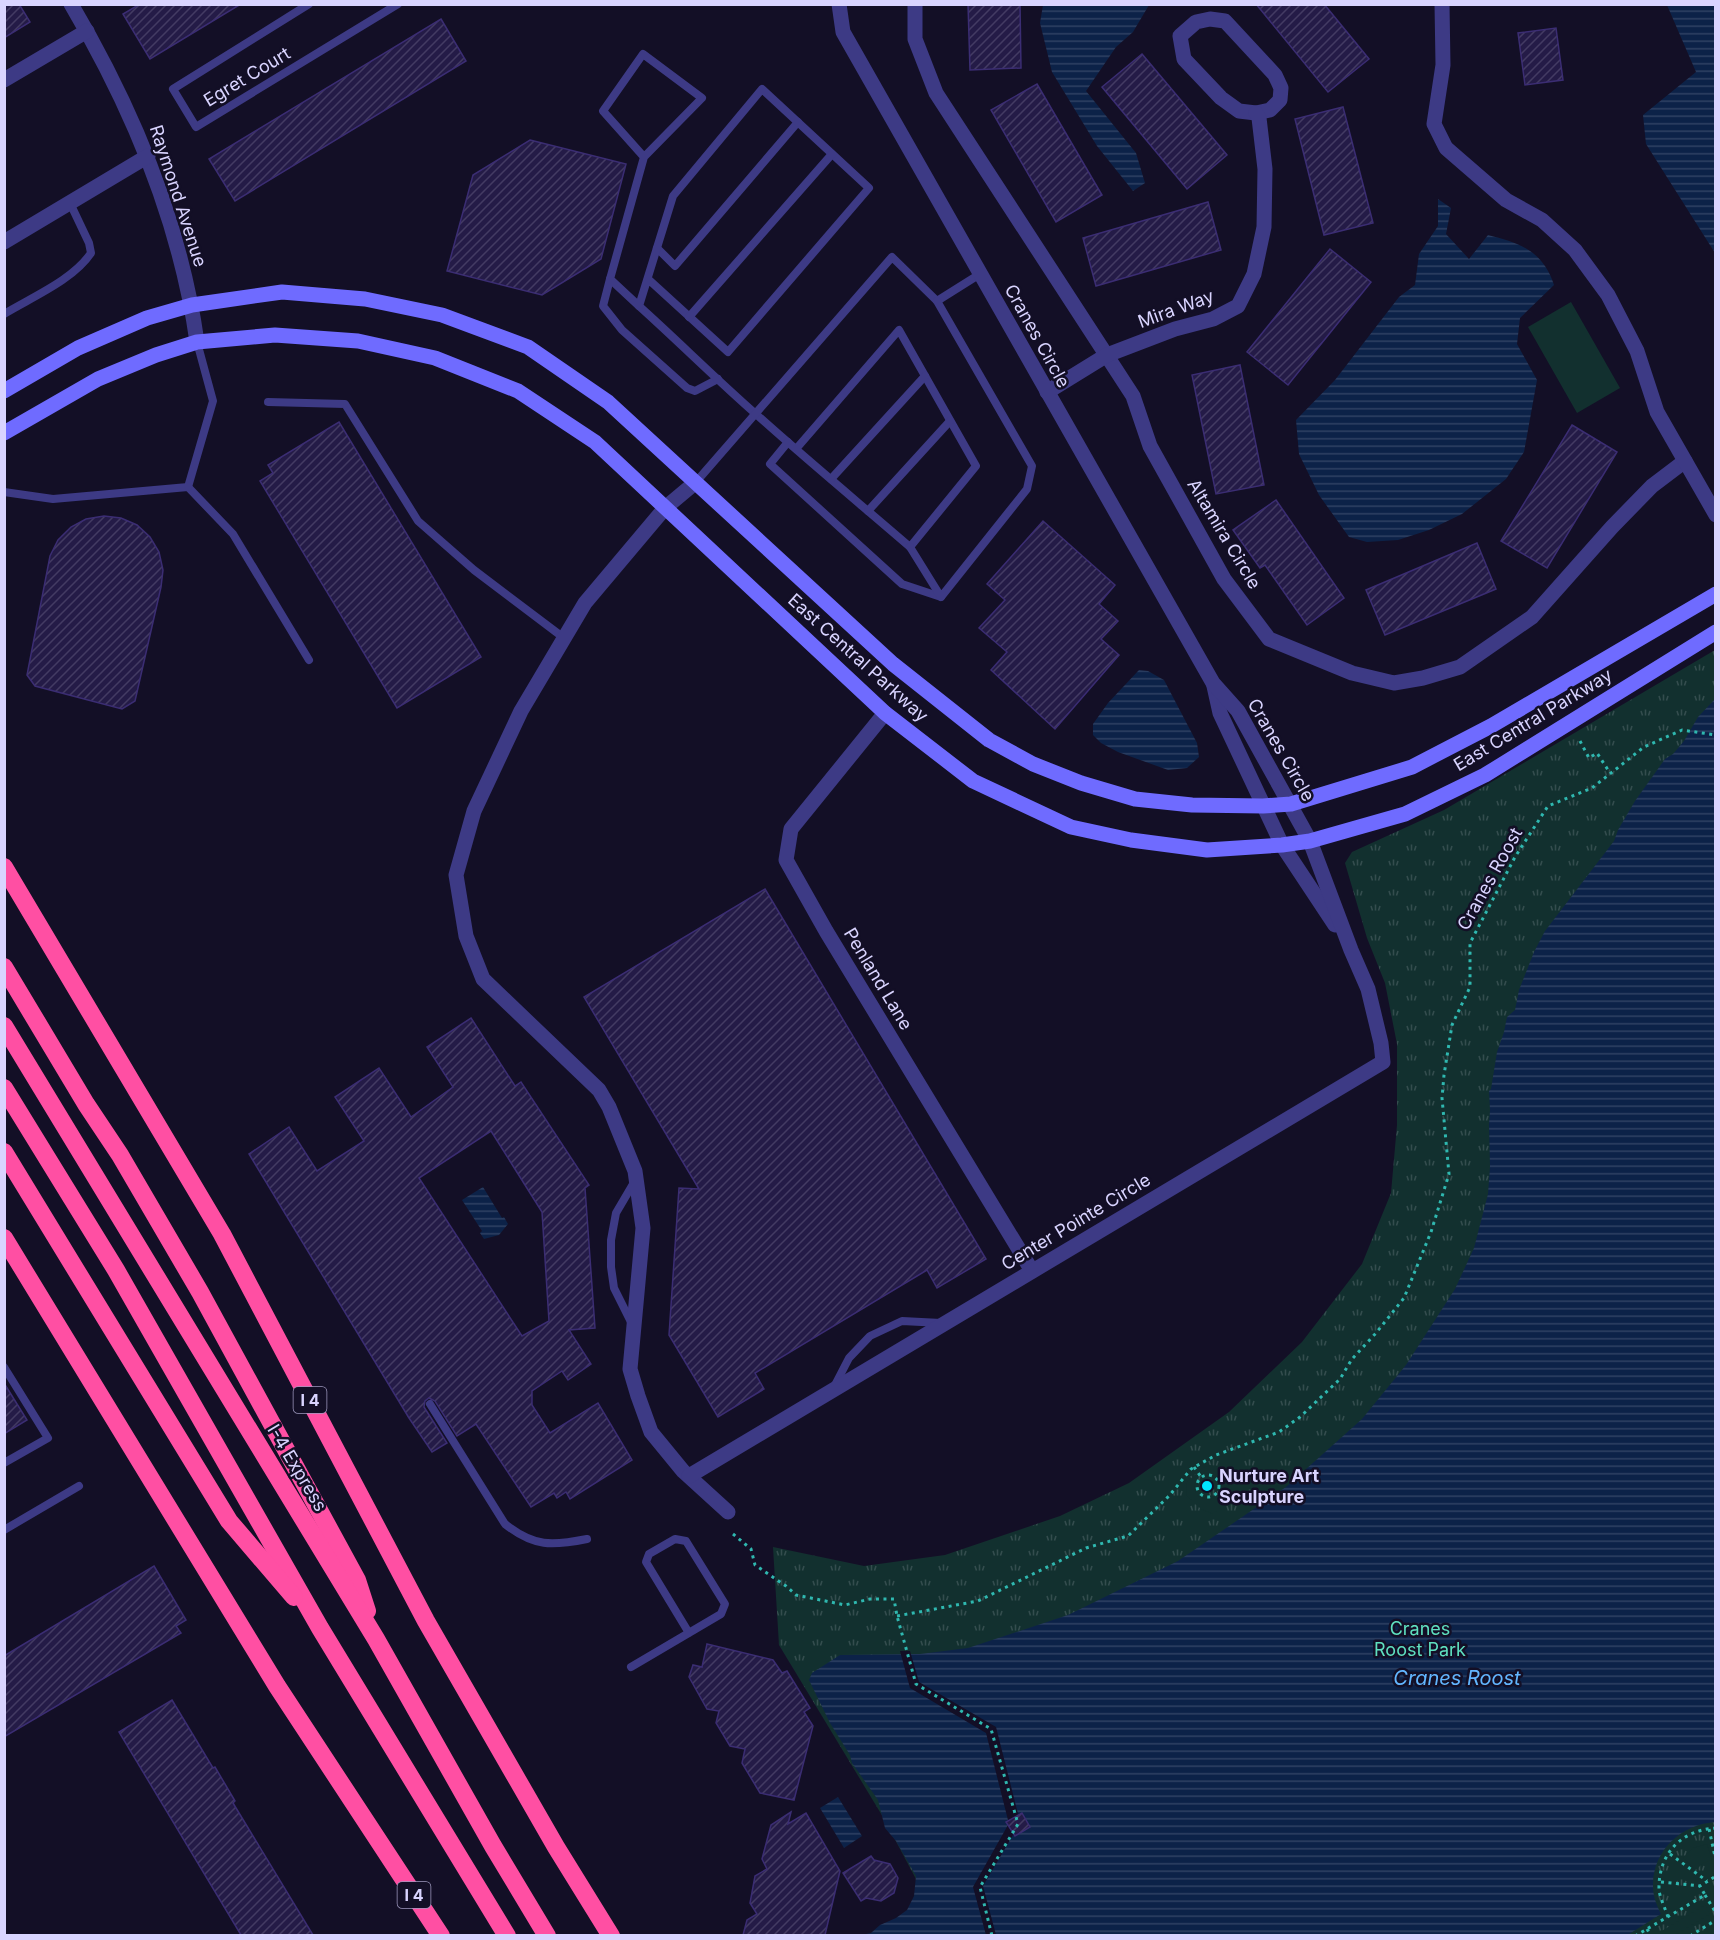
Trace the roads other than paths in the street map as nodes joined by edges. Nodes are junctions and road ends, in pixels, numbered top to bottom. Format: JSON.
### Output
{"nodes":[{"id":1,"x":71,"y":4,"type":"edge"},
{"id":2,"x":309,"y":4,"type":"edge"},
{"id":3,"x":398,"y":4,"type":"edge"},
{"id":4,"x":839,"y":4,"type":"edge"},
{"id":5,"x":915,"y":4,"type":"edge"},
{"id":6,"x":1442,"y":4,"type":"edge"},
{"id":7,"x":87,"y":31,"type":"junction"},
{"id":8,"x":4,"y":80,"type":"edge"},
{"id":9,"x":1256,"y":113,"type":"junction"},
{"id":10,"x":798,"y":122,"type":"junction"},
{"id":11,"x":832,"y":154,"type":"junction"},
{"id":12,"x":148,"y":156,"type":"junction"},
{"id":13,"x":644,"y":157,"type":"junction"},
{"id":14,"x":70,"y":203,"type":"junction"},
{"id":15,"x":4,"y":242,"type":"edge"},
{"id":16,"x":657,"y":248,"type":"junction"},
{"id":17,"x":980,"y":274,"type":"junction"},
{"id":18,"x":610,"y":279,"type":"junction"},
{"id":19,"x":648,"y":279,"type":"junction"},
{"id":20,"x":937,"y":301,"type":"junction"},
{"id":21,"x":192,"y":305,"type":"junction"},
{"id":22,"x":639,"y":306,"type":"junction"},
{"id":23,"x":4,"y":314,"type":"edge"},
{"id":24,"x":689,"y":317,"type":"junction"},
{"id":25,"x":197,"y":342,"type":"junction"},
{"id":26,"x":1107,"y":355,"type":"junction"},
{"id":27,"x":925,"y":376,"type":"junction"},
{"id":28,"x":718,"y":379,"type":"junction"},
{"id":29,"x":4,"y":391,"type":"edge"},
{"id":30,"x":1047,"y":392,"type":"junction"},
{"id":31,"x":268,"y":402,"type":"dead end"},
{"id":32,"x":755,"y":414,"type":"junction"},
{"id":33,"x":950,"y":421,"type":"junction"},
{"id":34,"x":4,"y":433,"type":"edge"},
{"id":35,"x":792,"y":446,"type":"junction"},
{"id":36,"x":1685,"y":460,"type":"junction"},
{"id":37,"x":831,"y":479,"type":"junction"},
{"id":38,"x":696,"y":482,"type":"junction"},
{"id":39,"x":188,"y":487,"type":"junction"},
{"id":40,"x":4,"y":492,"type":"edge"},
{"id":41,"x":665,"y":508,"type":"junction"},
{"id":42,"x":868,"y":511,"type":"junction"},
{"id":43,"x":1716,"y":515,"type":"edge"},
{"id":44,"x":910,"y":547,"type":"junction"},
{"id":45,"x":1716,"y":594,"type":"edge"},
{"id":46,"x":941,"y":597,"type":"junction"},
{"id":47,"x":1716,"y":632,"type":"edge"},
{"id":48,"x":564,"y":638,"type":"junction"},
{"id":49,"x":309,"y":660,"type":"dead end"},
{"id":50,"x":1213,"y":683,"type":"junction"},
{"id":51,"x":885,"y":713,"type":"junction"},
{"id":52,"x":1291,"y":804,"type":"junction"},
{"id":53,"x":1263,"y":806,"type":"junction"},
{"id":54,"x":1310,"y":841,"type":"junction"},
{"id":55,"x":1282,"y":845,"type":"junction"},
{"id":56,"x":4,"y":867,"type":"edge"},
{"id":57,"x":1351,"y":950,"type":"junction"},
{"id":58,"x":4,"y":967,"type":"edge"},
{"id":59,"x":4,"y":1026,"type":"edge"},
{"id":60,"x":4,"y":1088,"type":"edge"},
{"id":61,"x":4,"y":1152,"type":"edge"},
{"id":62,"x":636,"y":1178,"type":"junction"},
{"id":63,"x":4,"y":1238,"type":"edge"},
{"id":64,"x":1032,"y":1271,"type":"junction"},
{"id":65,"x":945,"y":1323,"type":"junction"},
{"id":66,"x":634,"y":1328,"type":"junction"},
{"id":67,"x":4,"y":1367,"type":"edge"},
{"id":68,"x":832,"y":1391,"type":"junction"},
{"id":69,"x":430,"y":1404,"type":"dead end"},
{"id":70,"x":4,"y":1463,"type":"edge"},
{"id":71,"x":688,"y":1476,"type":"junction"},
{"id":72,"x":79,"y":1486,"type":"dead end"},
{"id":73,"x":728,"y":1512,"type":"dead end"},
{"id":74,"x":4,"y":1530,"type":"edge"},
{"id":75,"x":587,"y":1539,"type":"dead end"},
{"id":76,"x":320,"y":1628,"type":"junction"},
{"id":77,"x":689,"y":1633,"type":"junction"},
{"id":78,"x":376,"y":1639,"type":"junction"},
{"id":79,"x":631,"y":1667,"type":"dead end"},
{"id":80,"x":441,"y":1935,"type":"edge"},
{"id":81,"x":507,"y":1935,"type":"edge"},
{"id":82,"x":547,"y":1935,"type":"edge"},
{"id":83,"x":611,"y":1935,"type":"edge"}],
"edges":[{"from":1,"to":7,"type":"street","name":"Raymond Avenue"},
{"from":2,"to":3,"type":"lane","name":"Egret Court"},
{"from":4,"to":17,"type":"street","name":"Cranes Circle"},
{"from":5,"to":26,"type":"street","name":"Altamira Circle"},
{"from":6,"to":36,"type":"street"},
{"from":7,"to":8,"type":"street"},
{"from":7,"to":12,"type":"street","name":"Raymond Avenue"},
{"from":9,"to":9,"type":"street"},
{"from":9,"to":26,"type":"street","name":"Mira Way"},
{"from":10,"to":11,"type":"lane"},
{"from":10,"to":16,"type":"lane"},
{"from":10,"to":16,"type":"lane"},
{"from":11,"to":24,"type":"lane"},
{"from":11,"to":24,"type":"lane"},
{"from":12,"to":14,"type":"street"},
{"from":12,"to":21,"type":"street","name":"Raymond Avenue"},
{"from":13,"to":13,"type":"lane"},
{"from":13,"to":18,"type":"lane"},
{"from":14,"to":15,"type":"street"},
{"from":14,"to":23,"type":"lane"},
{"from":16,"to":19,"type":"lane"},
{"from":17,"to":20,"type":"lane"},
{"from":17,"to":30,"type":"street","name":"Cranes Circle"},
{"from":18,"to":22,"type":"lane"},
{"from":18,"to":28,"type":"lane"},
{"from":19,"to":22,"type":"lane"},
{"from":19,"to":24,"type":"lane"},
{"from":20,"to":32,"type":"lane"},
{"from":20,"to":46,"type":"lane"},
{"from":21,"to":25,"type":"street","name":"Raymond Avenue"},
{"from":21,"to":29,"type":"main road","name":"East Central Parkway"},
{"from":21,"to":38,"type":"main road","name":"East Central Parkway"},
{"from":22,"to":28,"type":"lane"},
{"from":25,"to":34,"type":"main road","name":"East Central Parkway"},
{"from":25,"to":39,"type":"lane"},
{"from":25,"to":41,"type":"main road","name":"East Central Parkway"},
{"from":26,"to":30,"type":"street","name":"Mira Way"},
{"from":26,"to":36,"type":"street","name":"Altamira Circle"},
{"from":27,"to":33,"type":"lane"},
{"from":27,"to":35,"type":"lane"},
{"from":27,"to":37,"type":"lane"},
{"from":28,"to":32,"type":"lane"},
{"from":30,"to":50,"type":"street","name":"Cranes Circle"},
{"from":31,"to":48,"type":"lane"},
{"from":32,"to":35,"type":"lane"},
{"from":32,"to":38,"type":"lane"},
{"from":33,"to":42,"type":"lane"},
{"from":33,"to":44,"type":"lane"},
{"from":35,"to":37,"type":"lane"},
{"from":35,"to":46,"type":"lane"},
{"from":36,"to":43,"type":"street"},
{"from":37,"to":42,"type":"lane"},
{"from":38,"to":41,"type":"street"},
{"from":38,"to":53,"type":"main road","name":"East Central Parkway"},
{"from":39,"to":40,"type":"lane"},
{"from":39,"to":49,"type":"lane"},
{"from":41,"to":48,"type":"street"},
{"from":41,"to":51,"type":"main road","name":"East Central Parkway"},
{"from":42,"to":44,"type":"lane"},
{"from":44,"to":46,"type":"lane"},
{"from":45,"to":52,"type":"main road","name":"East Central Parkway"},
{"from":47,"to":54,"type":"main road","name":"East Central Parkway"},
{"from":48,"to":62,"type":"street"},
{"from":50,"to":52,"type":"street","name":"Cranes Circle"},
{"from":50,"to":53,"type":"street","name":"Cranes Circle"},
{"from":51,"to":55,"type":"main road","name":"East Central Parkway"},
{"from":51,"to":64,"type":"street","name":"Penland Lane"},
{"from":52,"to":53,"type":"main road","name":"East Central Parkway"},
{"from":52,"to":54,"type":"street","name":"Cranes Circle"},
{"from":53,"to":55,"type":"street","name":"Cranes Circle"},
{"from":54,"to":55,"type":"main road","name":"East Central Parkway"},
{"from":54,"to":57,"type":"street","name":"Center Pointe Circle"},
{"from":55,"to":57,"type":"street","name":"Center Pointe Circle"},
{"from":56,"to":83,"type":"highway","number":"I 4"},
{"from":57,"to":64,"type":"street","name":"Center Pointe Circle"},
{"from":58,"to":78,"type":"highway"},
{"from":59,"to":78,"type":"highway","name":"I-4 Express"},
{"from":60,"to":76,"type":"highway"},
{"from":61,"to":76,"type":"highway"},
{"from":62,"to":66,"type":"street"},
{"from":62,"to":66,"type":"lane"},
{"from":63,"to":80,"type":"highway","number":"I 4"},
{"from":64,"to":65,"type":"street","name":"Center Pointe Circle"},
{"from":65,"to":68,"type":"street","name":"Center Pointe Circle"},
{"from":65,"to":68,"type":"lane"},
{"from":66,"to":71,"type":"street"},
{"from":67,"to":70,"type":"lane"},
{"from":68,"to":71,"type":"street","name":"Center Pointe Circle"},
{"from":69,"to":75,"type":"lane"},
{"from":71,"to":73,"type":"street"},
{"from":72,"to":74,"type":"lane"},
{"from":76,"to":81,"type":"highway"},
{"from":77,"to":77,"type":"lane"},
{"from":77,"to":79,"type":"lane"},
{"from":78,"to":82,"type":"highway","name":"I-4 Express"}]}
